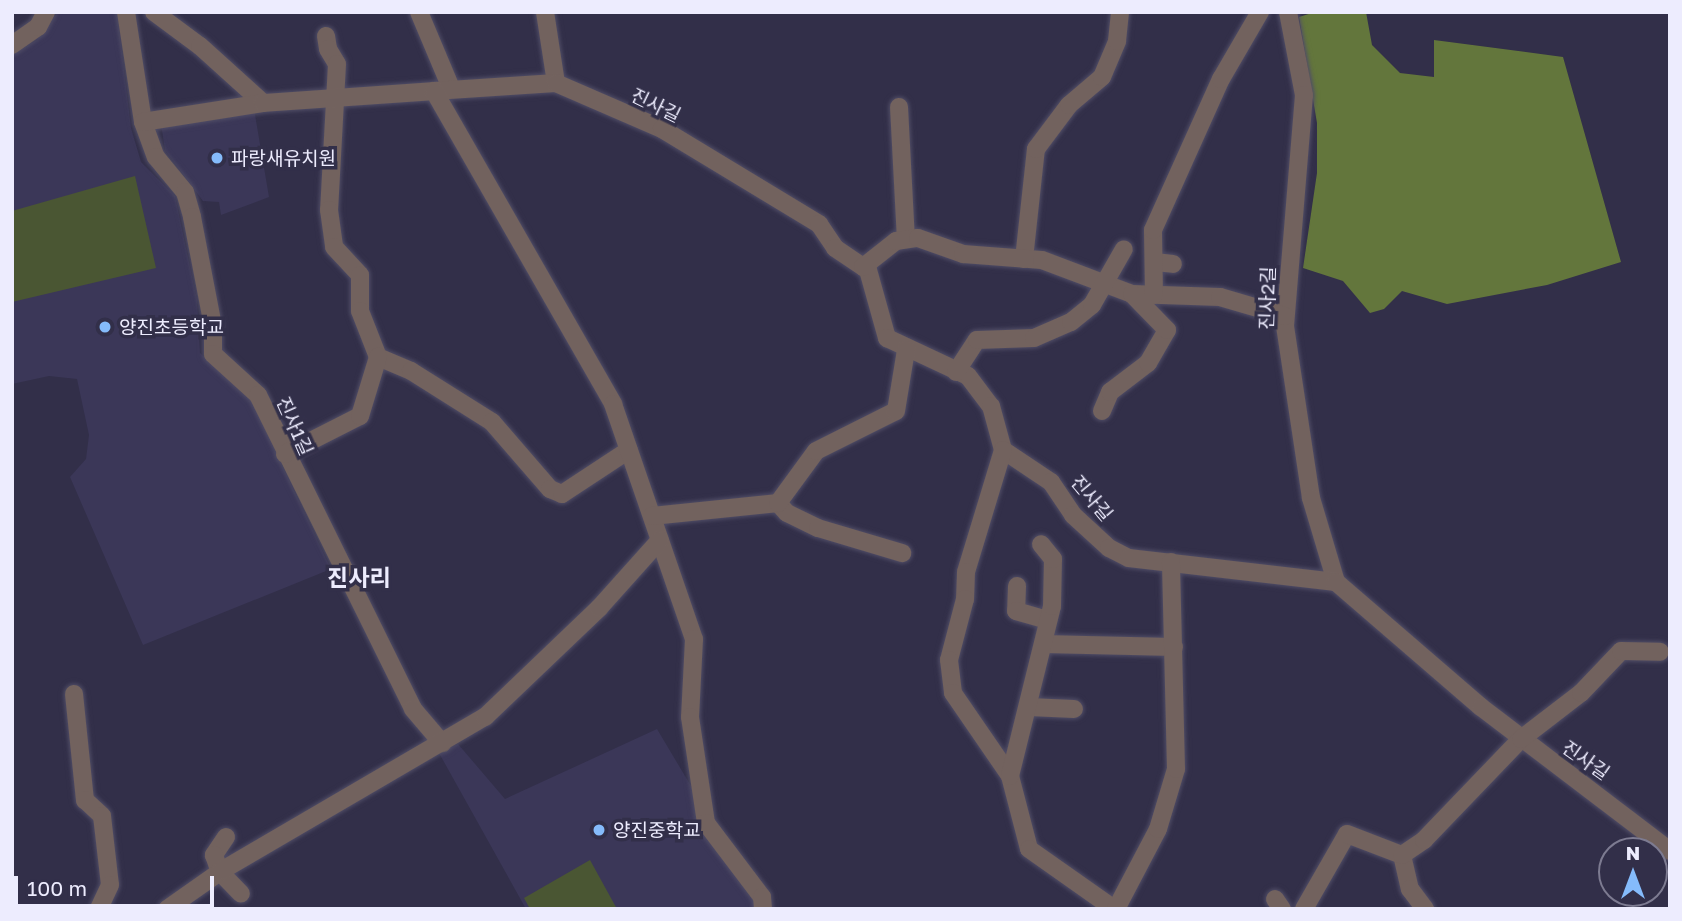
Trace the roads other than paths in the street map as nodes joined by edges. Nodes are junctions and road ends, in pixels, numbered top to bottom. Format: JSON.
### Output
{"nodes":[{"id":1,"x":46,"y":12,"type":"edge"},
{"id":2,"x":126,"y":12,"type":"edge"},
{"id":3,"x":154,"y":12,"type":"edge"},
{"id":4,"x":419,"y":12,"type":"edge"},
{"id":5,"x":545,"y":12,"type":"edge"},
{"id":6,"x":1120,"y":12,"type":"edge"},
{"id":7,"x":1260,"y":12,"type":"edge"},
{"id":8,"x":1287,"y":12,"type":"edge"},
{"id":9,"x":326,"y":36,"type":"dead end"},
{"id":10,"x":12,"y":45,"type":"edge"},
{"id":11,"x":555,"y":83,"type":"junction"},
{"id":12,"x":443,"y":90,"type":"junction"},
{"id":13,"x":337,"y":98,"type":"junction"},
{"id":14,"x":263,"y":103,"type":"junction"},
{"id":15,"x":899,"y":107,"type":"dead end"},
{"id":16,"x":143,"y":122,"type":"junction"},
{"id":17,"x":906,"y":239,"type":"junction"},
{"id":18,"x":1124,"y":249,"type":"dead end"},
{"id":19,"x":1024,"y":259,"type":"junction"},
{"id":20,"x":863,"y":267,"type":"junction"},
{"id":21,"x":1103,"y":282,"type":"junction"},
{"id":22,"x":1132,"y":294,"type":"junction"},
{"id":23,"x":1154,"y":295,"type":"junction"},
{"id":24,"x":1285,"y":316,"type":"junction"},
{"id":25,"x":1160,"y":346,"type":"junction"},
{"id":26,"x":906,"y":350,"type":"junction"},
{"id":27,"x":378,"y":357,"type":"junction"},
{"id":28,"x":1168,"y":365,"type":"dead end"},
{"id":29,"x":957,"y":372,"type":"junction"},
{"id":30,"x":1102,"y":411,"type":"dead end"},
{"id":31,"x":629,"y":450,"type":"junction"},
{"id":32,"x":1003,"y":450,"type":"junction"},
{"id":33,"x":285,"y":453,"type":"junction"},
{"id":34,"x":778,"y":503,"type":"junction"},
{"id":35,"x":652,"y":516,"type":"junction"},
{"id":36,"x":660,"y":540,"type":"junction"},
{"id":37,"x":1041,"y":544,"type":"dead end"},
{"id":38,"x":902,"y":553,"type":"dead end"},
{"id":39,"x":1171,"y":562,"type":"junction"},
{"id":40,"x":1336,"y":582,"type":"junction"},
{"id":41,"x":1017,"y":586,"type":"dead end"},
{"id":42,"x":1048,"y":620,"type":"junction"},
{"id":43,"x":1043,"y":644,"type":"junction"},
{"id":44,"x":1174,"y":647,"type":"junction"},
{"id":45,"x":1660,"y":652,"type":"dead end"},
{"id":46,"x":74,"y":694,"type":"dead end"},
{"id":47,"x":1028,"y":707,"type":"junction"},
{"id":48,"x":1074,"y":709,"type":"dead end"},
{"id":49,"x":1521,"y":740,"type":"junction"},
{"id":50,"x":442,"y":743,"type":"junction"},
{"id":51,"x":1010,"y":776,"type":"junction"},
{"id":52,"x":226,"y":837,"type":"dead end"},
{"id":53,"x":1670,"y":851,"type":"edge"},
{"id":54,"x":1402,"y":855,"type":"junction"},
{"id":55,"x":220,"y":872,"type":"junction"},
{"id":56,"x":241,"y":894,"type":"dead end"},
{"id":57,"x":99,"y":909,"type":"edge"},
{"id":58,"x":167,"y":909,"type":"edge"},
{"id":59,"x":764,"y":909,"type":"edge"},
{"id":60,"x":1115,"y":909,"type":"edge"},
{"id":61,"x":1304,"y":909,"type":"edge"},
{"id":62,"x":1425,"y":909,"type":"edge"}],
"edges":[{"from":1,"to":10,"type":"street"},
{"from":2,"to":16,"type":"street"},
{"from":3,"to":14,"type":"street"},
{"from":4,"to":12,"type":"street"},
{"from":5,"to":11,"type":"street"},
{"from":6,"to":19,"type":"street"},
{"from":7,"to":23,"type":"street"},
{"from":8,"to":24,"type":"street","name":"진사2길"},
{"from":9,"to":13,"type":"street"},
{"from":11,"to":12,"type":"street","name":"진사길"},
{"from":11,"to":20,"type":"street","name":"진사길"},
{"from":12,"to":13,"type":"street","name":"진사길"},
{"from":12,"to":31,"type":"street"},
{"from":13,"to":14,"type":"street","name":"진사길"},
{"from":13,"to":27,"type":"street"},
{"from":14,"to":16,"type":"street","name":"진사길"},
{"from":15,"to":17,"type":"street"},
{"from":16,"to":33,"type":"street","name":"진사1길"},
{"from":17,"to":19,"type":"street"},
{"from":17,"to":20,"type":"street"},
{"from":18,"to":21,"type":"street"},
{"from":19,"to":21,"type":"street"},
{"from":20,"to":26,"type":"street"},
{"from":21,"to":22,"type":"street"},
{"from":21,"to":29,"type":"street"},
{"from":22,"to":23,"type":"street"},
{"from":22,"to":25,"type":"street"},
{"from":23,"to":24,"type":"street"},
{"from":24,"to":40,"type":"street","name":"진사2길"},
{"from":25,"to":28,"type":"street"},
{"from":25,"to":30,"type":"street"},
{"from":26,"to":29,"type":"street"},
{"from":26,"to":34,"type":"street"},
{"from":27,"to":31,"type":"street"},
{"from":27,"to":33,"type":"street"},
{"from":29,"to":32,"type":"street"},
{"from":31,"to":35,"type":"street"},
{"from":32,"to":39,"type":"street","name":"진사길"},
{"from":32,"to":51,"type":"street"},
{"from":33,"to":50,"type":"street","name":"진사1길"},
{"from":34,"to":35,"type":"street"},
{"from":34,"to":38,"type":"street"},
{"from":35,"to":36,"type":"street"},
{"from":36,"to":50,"type":"street"},
{"from":36,"to":59,"type":"street"},
{"from":37,"to":42,"type":"street"},
{"from":39,"to":40,"type":"street","name":"진사길"},
{"from":39,"to":44,"type":"street"},
{"from":40,"to":49,"type":"street","name":"진사길"},
{"from":41,"to":42,"type":"street"},
{"from":42,"to":43,"type":"street"},
{"from":43,"to":44,"type":"street"},
{"from":43,"to":47,"type":"street"},
{"from":44,"to":60,"type":"street"},
{"from":45,"to":49,"type":"street"},
{"from":46,"to":57,"type":"street"},
{"from":47,"to":48,"type":"street"},
{"from":47,"to":51,"type":"street"},
{"from":49,"to":53,"type":"street","name":"진사길"},
{"from":49,"to":54,"type":"street"},
{"from":50,"to":55,"type":"street"},
{"from":51,"to":60,"type":"street"},
{"from":52,"to":55,"type":"street"},
{"from":54,"to":61,"type":"street"},
{"from":54,"to":62,"type":"street"},
{"from":55,"to":56,"type":"street"},
{"from":55,"to":58,"type":"street"}]}
